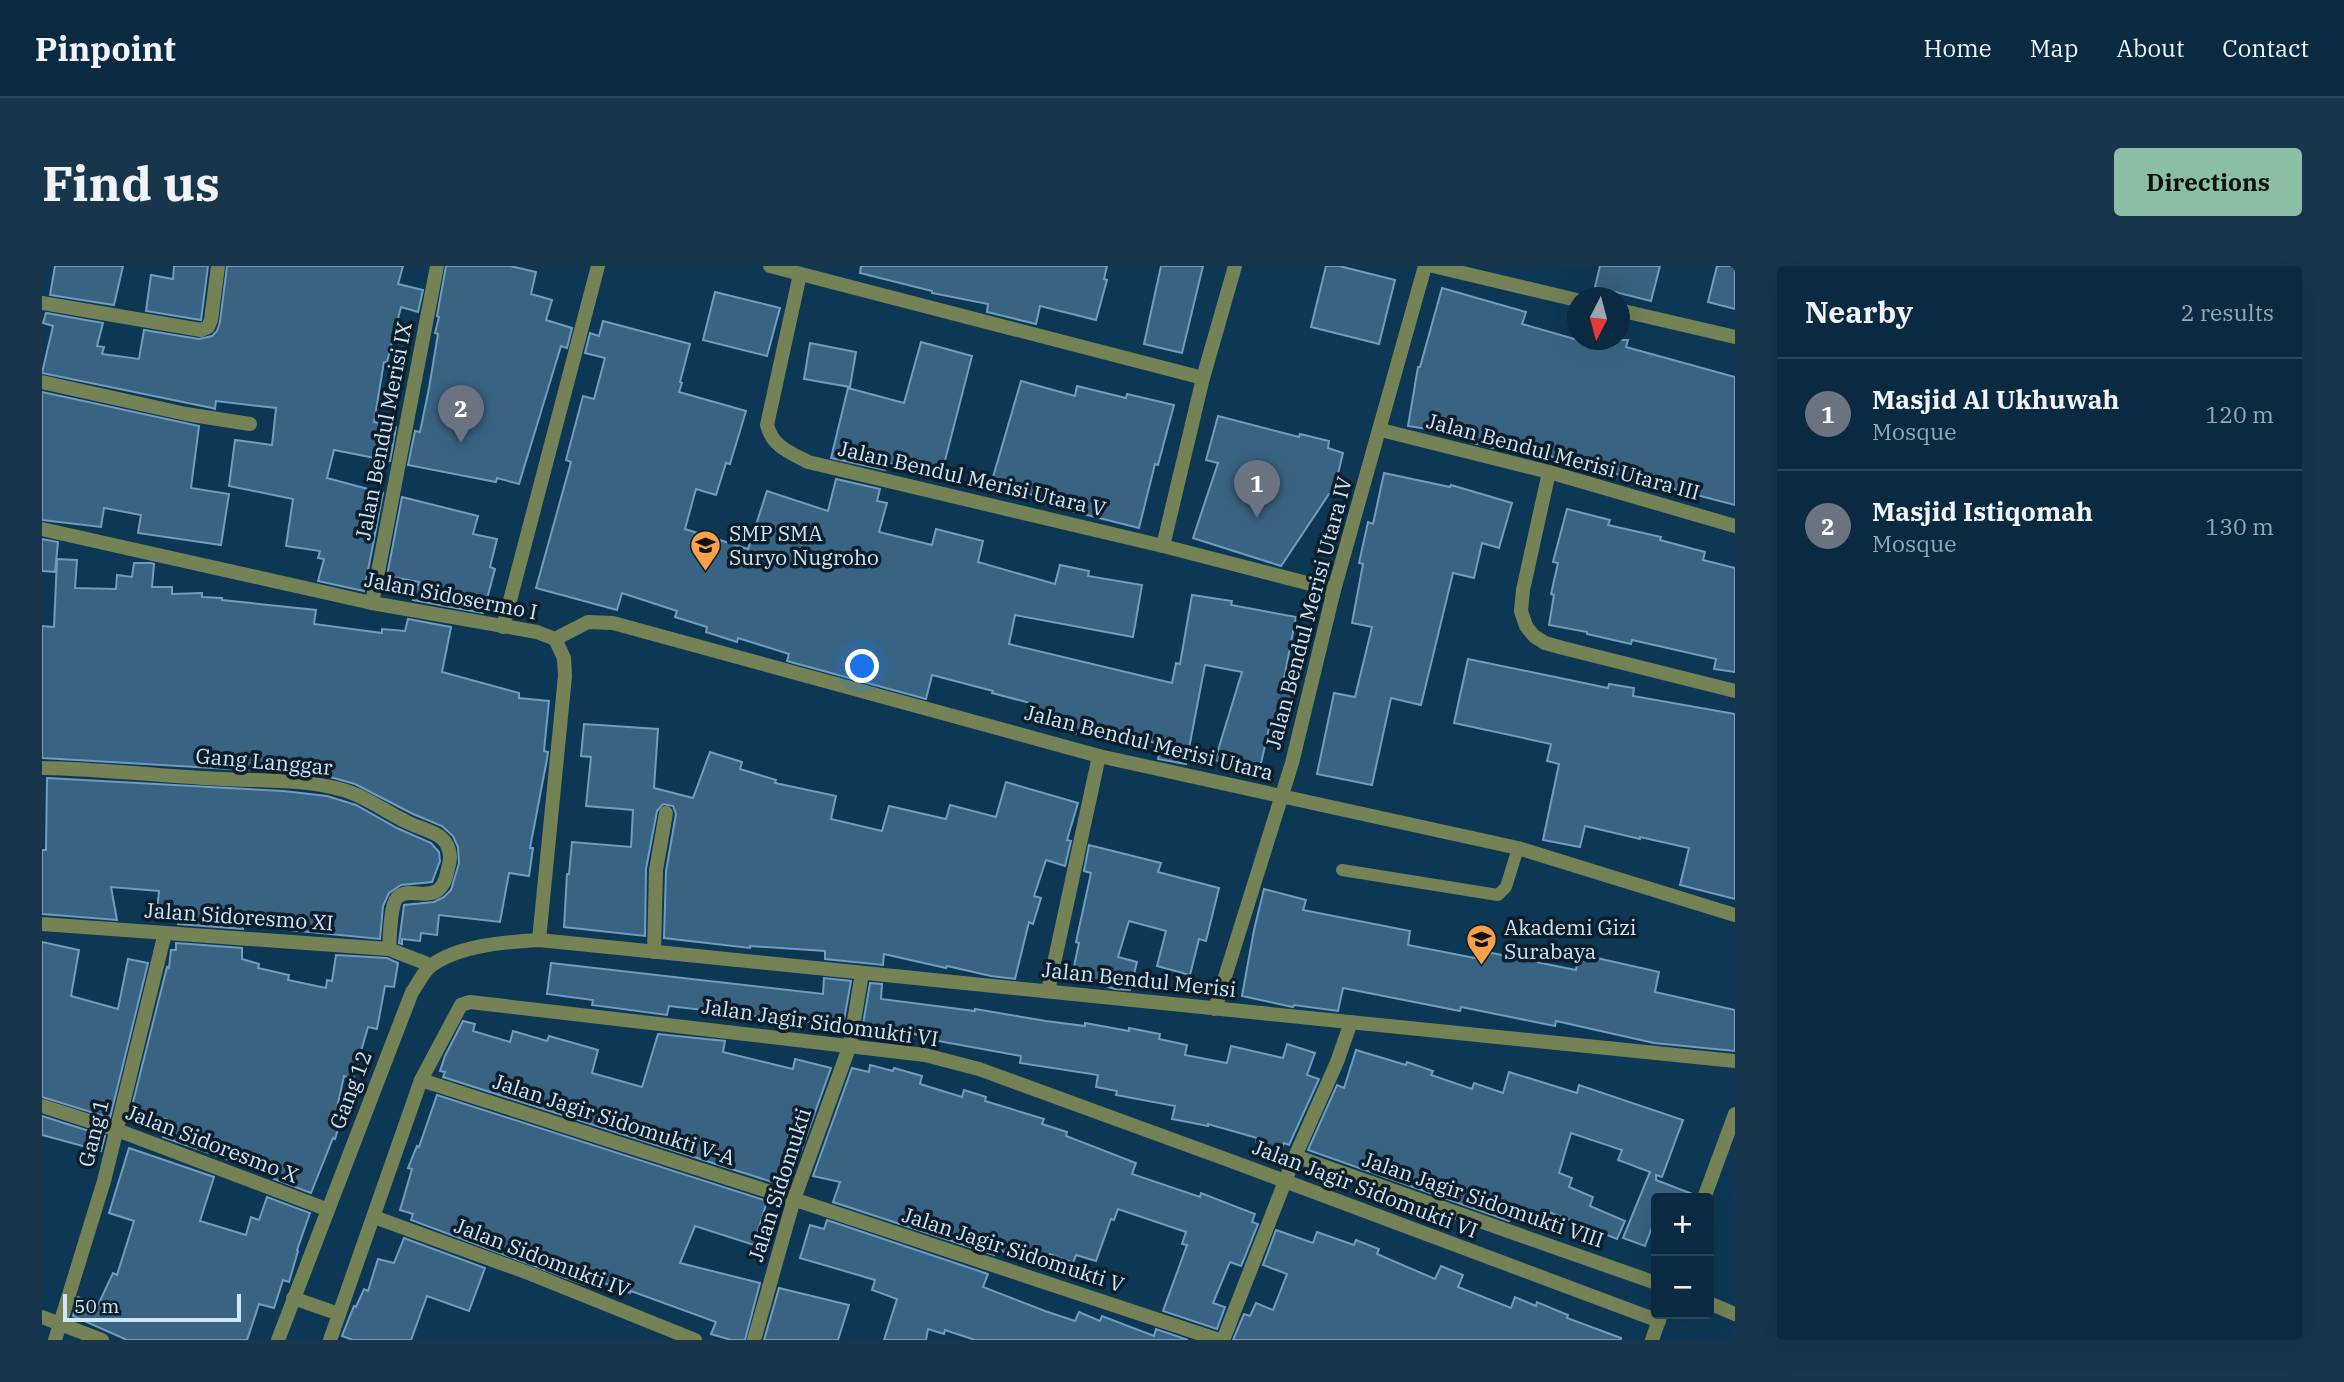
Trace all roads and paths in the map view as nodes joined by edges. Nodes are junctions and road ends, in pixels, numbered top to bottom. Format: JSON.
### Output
{"nodes":[{"id":1,"x":218,"y":266,"type":"edge"},
{"id":2,"x":437,"y":266,"type":"edge"},
{"id":3,"x":598,"y":266,"type":"edge"},
{"id":4,"x":770,"y":266,"type":"edge"},
{"id":5,"x":1235,"y":266,"type":"edge"},
{"id":6,"x":1425,"y":266,"type":"edge"},
{"id":7,"x":1433,"y":266,"type":"edge"},
{"id":8,"x":800,"y":274,"type":"junction"},
{"id":9,"x":1567,"y":298,"type":"edge"},
{"id":10,"x":42,"y":303,"type":"edge"},
{"id":11,"x":1630,"y":313,"type":"edge"},
{"id":12,"x":1735,"y":337,"type":"edge"},
{"id":13,"x":1203,"y":379,"type":"junction"},
{"id":14,"x":42,"y":382,"type":"edge"},
{"id":15,"x":250,"y":424,"type":"dead end"},
{"id":16,"x":1381,"y":430,"type":"junction"},
{"id":17,"x":1549,"y":472,"type":"junction"},
{"id":18,"x":1735,"y":526,"type":"edge"},
{"id":19,"x":42,"y":529,"type":"edge"},
{"id":20,"x":1163,"y":546,"type":"junction"},
{"id":21,"x":1334,"y":590,"type":"junction"},
{"id":22,"x":372,"y":603,"type":"junction"},
{"id":23,"x":503,"y":627,"type":"junction"},
{"id":24,"x":555,"y":639,"type":"junction"},
{"id":25,"x":1735,"y":691,"type":"edge"},
{"id":26,"x":1099,"y":756,"type":"junction"},
{"id":27,"x":42,"y":768,"type":"edge"},
{"id":28,"x":1281,"y":797,"type":"junction"},
{"id":29,"x":666,"y":813,"type":"dead end"},
{"id":30,"x":1518,"y":848,"type":"junction"},
{"id":31,"x":1342,"y":870,"type":"dead end"},
{"id":32,"x":1735,"y":915,"type":"edge"},
{"id":33,"x":42,"y":924,"type":"edge"},
{"id":34,"x":164,"y":933,"type":"junction"},
{"id":35,"x":539,"y":940,"type":"junction"},
{"id":36,"x":389,"y":950,"type":"junction"},
{"id":37,"x":654,"y":952,"type":"junction"},
{"id":38,"x":430,"y":965,"type":"junction"},
{"id":39,"x":862,"y":973,"type":"junction"},
{"id":40,"x":1048,"y":991,"type":"junction"},
{"id":41,"x":1215,"y":1009,"type":"junction"},
{"id":42,"x":1351,"y":1022,"type":"junction"},
{"id":43,"x":851,"y":1041,"type":"junction"},
{"id":44,"x":1735,"y":1061,"type":"edge"},
{"id":45,"x":421,"y":1080,"type":"junction"},
{"id":46,"x":42,"y":1106,"type":"edge"},
{"id":47,"x":1735,"y":1114,"type":"edge"},
{"id":48,"x":117,"y":1130,"type":"junction"},
{"id":49,"x":1290,"y":1169,"type":"junction"},
{"id":50,"x":1706,"y":1193,"type":"edge"},
{"id":51,"x":794,"y":1199,"type":"junction"},
{"id":52,"x":327,"y":1209,"type":"junction"},
{"id":53,"x":374,"y":1217,"type":"junction"},
{"id":54,"x":1651,"y":1281,"type":"edge"},
{"id":55,"x":293,"y":1298,"type":"junction"},
{"id":56,"x":1714,"y":1305,"type":"edge"},
{"id":57,"x":1651,"y":1313,"type":"edge"},
{"id":58,"x":339,"y":1314,"type":"junction"},
{"id":59,"x":1735,"y":1314,"type":"edge"},
{"id":60,"x":42,"y":1317,"type":"edge"},
{"id":61,"x":1659,"y":1319,"type":"edge"},
{"id":62,"x":61,"y":1324,"type":"junction"},
{"id":63,"x":55,"y":1340,"type":"edge"},
{"id":64,"x":102,"y":1340,"type":"edge"},
{"id":65,"x":278,"y":1340,"type":"edge"},
{"id":66,"x":331,"y":1340,"type":"edge"},
{"id":67,"x":695,"y":1340,"type":"edge"},
{"id":68,"x":754,"y":1340,"type":"edge"},
{"id":69,"x":1221,"y":1340,"type":"edge"},
{"id":70,"x":1652,"y":1340,"type":"edge"}],
"edges":[{"from":1,"to":10,"type":"street"},
{"from":2,"to":22,"type":"street","name":"Jalan Bendul Merisi IX"},
{"from":3,"to":23,"type":"street"},
{"from":4,"to":8,"type":"street"},
{"from":5,"to":13,"type":"street"},
{"from":6,"to":16,"type":"street","name":"Jalan Bendul Merisi Utara IV"},
{"from":7,"to":9,"type":"street"},
{"from":8,"to":13,"type":"street"},
{"from":8,"to":20,"type":"street","name":"Jalan Bendul Merisi Utara V"},
{"from":11,"to":12,"type":"street"},
{"from":13,"to":20,"type":"street"},
{"from":14,"to":15,"type":"street"},
{"from":16,"to":17,"type":"street","name":"Jalan Bendul Merisi Utara III"},
{"from":16,"to":21,"type":"street","name":"Jalan Bendul Merisi Utara IV"},
{"from":17,"to":18,"type":"street","name":"Jalan Bendul Merisi Utara III"},
{"from":17,"to":25,"type":"street"},
{"from":19,"to":22,"type":"street","name":"Jalan Sidosermo I"},
{"from":20,"to":21,"type":"street","name":"Jalan Bendul Merisi Utara V"},
{"from":21,"to":28,"type":"street","name":"Jalan Bendul Merisi Utara IV"},
{"from":22,"to":23,"type":"street","name":"Jalan Sidosermo I"},
{"from":23,"to":24,"type":"street","name":"Jalan Sidosermo I"},
{"from":24,"to":26,"type":"street","name":"Jalan Bendul Merisi Utara"},
{"from":24,"to":35,"type":"street","name":"Jalan Sidosermo I"},
{"from":26,"to":28,"type":"street","name":"Jalan Bendul Merisi Utara"},
{"from":26,"to":40,"type":"street"},
{"from":27,"to":36,"type":"street","name":"Gang Langgar"},
{"from":28,"to":30,"type":"street","name":"Jalan Bendul Merisi Utara"},
{"from":28,"to":41,"type":"street","name":"Jalan Bendul Merisi Utara IV"},
{"from":29,"to":37,"type":"street"},
{"from":30,"to":31,"type":"lane"},
{"from":30,"to":32,"type":"street","name":"Jalan Bendul Merisi Utara"},
{"from":33,"to":34,"type":"street","name":"Jalan Sidoresmo XI"},
{"from":34,"to":36,"type":"street","name":"Jalan Sidoresmo XI"},
{"from":34,"to":48,"type":"street","name":"Gang 1"},
{"from":35,"to":37,"type":"street","name":"Jalan Bendul Merisi"},
{"from":35,"to":38,"type":"street"},
{"from":36,"to":38,"type":"street","name":"Jalan Sidoresmo XI"},
{"from":37,"to":39,"type":"street","name":"Jalan Bendul Merisi"},
{"from":38,"to":52,"type":"street","name":"Gang 12"},
{"from":39,"to":40,"type":"street","name":"Jalan Bendul Merisi"},
{"from":39,"to":43,"type":"street","name":"Jalan Sidomukti"},
{"from":40,"to":41,"type":"street","name":"Jalan Bendul Merisi"},
{"from":41,"to":42,"type":"street","name":"Jalan Bendul Merisi"},
{"from":42,"to":44,"type":"street","name":"Jalan Bendul Merisi"},
{"from":42,"to":49,"type":"street"},
{"from":43,"to":45,"type":"street","name":"Jalan Jagir Sidomukti VI"},
{"from":43,"to":49,"type":"street","name":"Jalan Jagir Sidomukti VI"},
{"from":43,"to":51,"type":"street","name":"Jalan Sidomukti"},
{"from":45,"to":51,"type":"street","name":"Jalan Jagir Sidomukti V-A"},
{"from":45,"to":53,"type":"street","name":"Jalan Jagir Sidomukti VI"},
{"from":46,"to":48,"type":"street","name":"Jalan Sidoresmo X"},
{"from":47,"to":50,"type":"street"},
{"from":48,"to":52,"type":"street","name":"Jalan Sidoresmo X"},
{"from":48,"to":62,"type":"street","name":"Gang 1"},
{"from":49,"to":54,"type":"street","name":"Jalan Jagir Sidomukti VIII"},
{"from":49,"to":57,"type":"street","name":"Jalan Jagir Sidomukti VI"},
{"from":49,"to":69,"type":"street"},
{"from":51,"to":68,"type":"street","name":"Jalan Sidomukti"},
{"from":51,"to":69,"type":"street","name":"Jalan Jagir Sidomukti V"},
{"from":52,"to":55,"type":"street","name":"Gang 12"},
{"from":53,"to":58,"type":"street","name":"Jalan Jagir Sidomukti VI"},
{"from":53,"to":67,"type":"street","name":"Jalan Sidomukti IV"},
{"from":55,"to":58,"type":"street"},
{"from":55,"to":65,"type":"street","name":"Gang 12"},
{"from":56,"to":59,"type":"street"},
{"from":58,"to":66,"type":"street","name":"Jalan Jagir Sidomukti VI"},
{"from":60,"to":62,"type":"street"},
{"from":61,"to":70,"type":"street"},
{"from":62,"to":63,"type":"street","name":"Gang 1"},
{"from":62,"to":64,"type":"street"}]}
